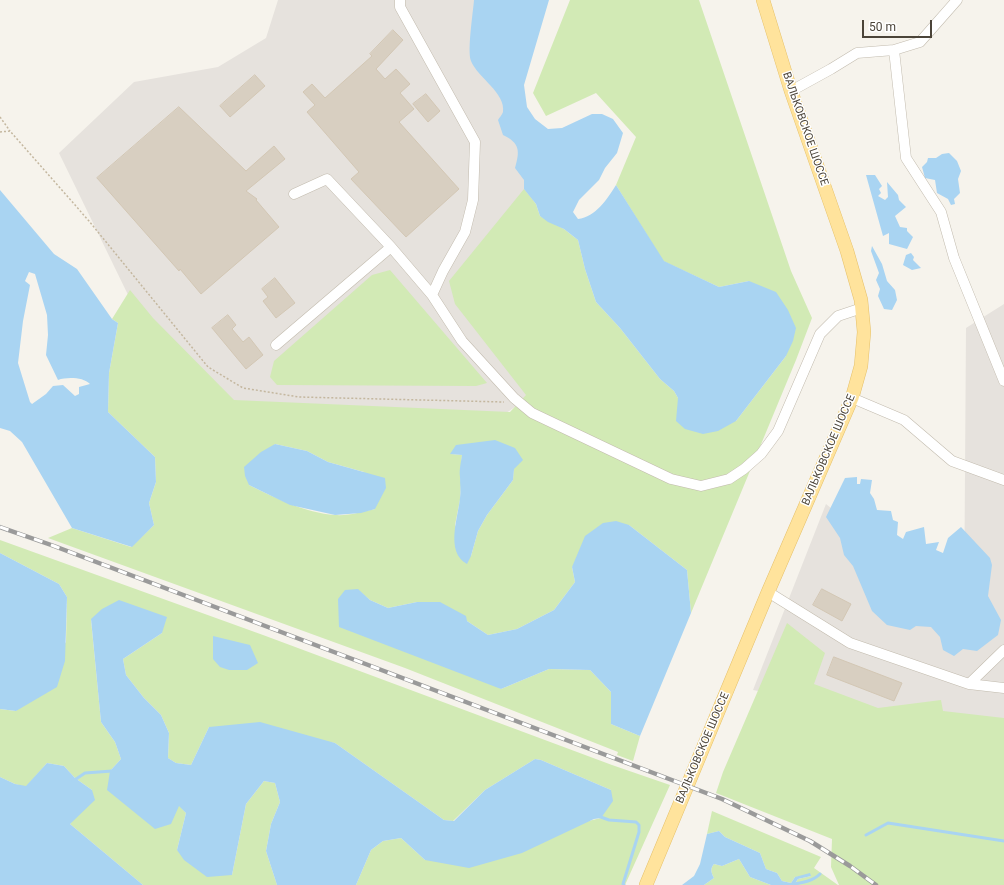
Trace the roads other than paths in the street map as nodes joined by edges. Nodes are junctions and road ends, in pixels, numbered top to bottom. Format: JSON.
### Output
{"nodes":[{"id":1,"x":400,"y":0,"type":"edge"},
{"id":2,"x":763,"y":0,"type":"edge"},
{"id":3,"x":957,"y":0,"type":"edge"},
{"id":4,"x":894,"y":50,"type":"junction"},
{"id":5,"x":791,"y":90,"type":"junction"},
{"id":6,"x":294,"y":194,"type":"dead end"},
{"id":7,"x":391,"y":247,"type":"junction"},
{"id":8,"x":432,"y":295,"type":"junction"},
{"id":9,"x":862,"y":308,"type":"junction"},
{"id":10,"x":276,"y":346,"type":"dead end"},
{"id":11,"x":1004,"y":381,"type":"edge"},
{"id":12,"x":852,"y":398,"type":"junction"},
{"id":13,"x":1004,"y":480,"type":"edge"},
{"id":14,"x":768,"y":592,"type":"junction"},
{"id":15,"x":1004,"y":650,"type":"edge"},
{"id":16,"x":969,"y":684,"type":"junction"},
{"id":17,"x":1004,"y":688,"type":"edge"},
{"id":18,"x":646,"y":885,"type":"edge"}],
"edges":[{"from":1,"to":8,"type":"lane"},
{"from":2,"to":5,"type":"main road","name":"ВАЛЬКОВСКОЕ ШОССЕ"},
{"from":3,"to":4,"type":"lane"},
{"from":4,"to":5,"type":"lane"},
{"from":4,"to":11,"type":"lane"},
{"from":5,"to":9,"type":"main road","name":"ВАЛЬКОВСКОЕ ШОССЕ"},
{"from":6,"to":7,"type":"lane"},
{"from":7,"to":8,"type":"lane"},
{"from":7,"to":10,"type":"lane"},
{"from":8,"to":9,"type":"lane"},
{"from":9,"to":12,"type":"main road","name":"ВАЛЬКОВСКОЕ ШОССЕ"},
{"from":12,"to":13,"type":"lane"},
{"from":12,"to":14,"type":"main road","name":"ВАЛЬКОВСКОЕ ШОССЕ"},
{"from":14,"to":16,"type":"lane"},
{"from":14,"to":18,"type":"main road","name":"ВАЛЬКОВСКОЕ ШОССЕ"},
{"from":15,"to":16,"type":"lane"},
{"from":16,"to":17,"type":"lane"}]}
